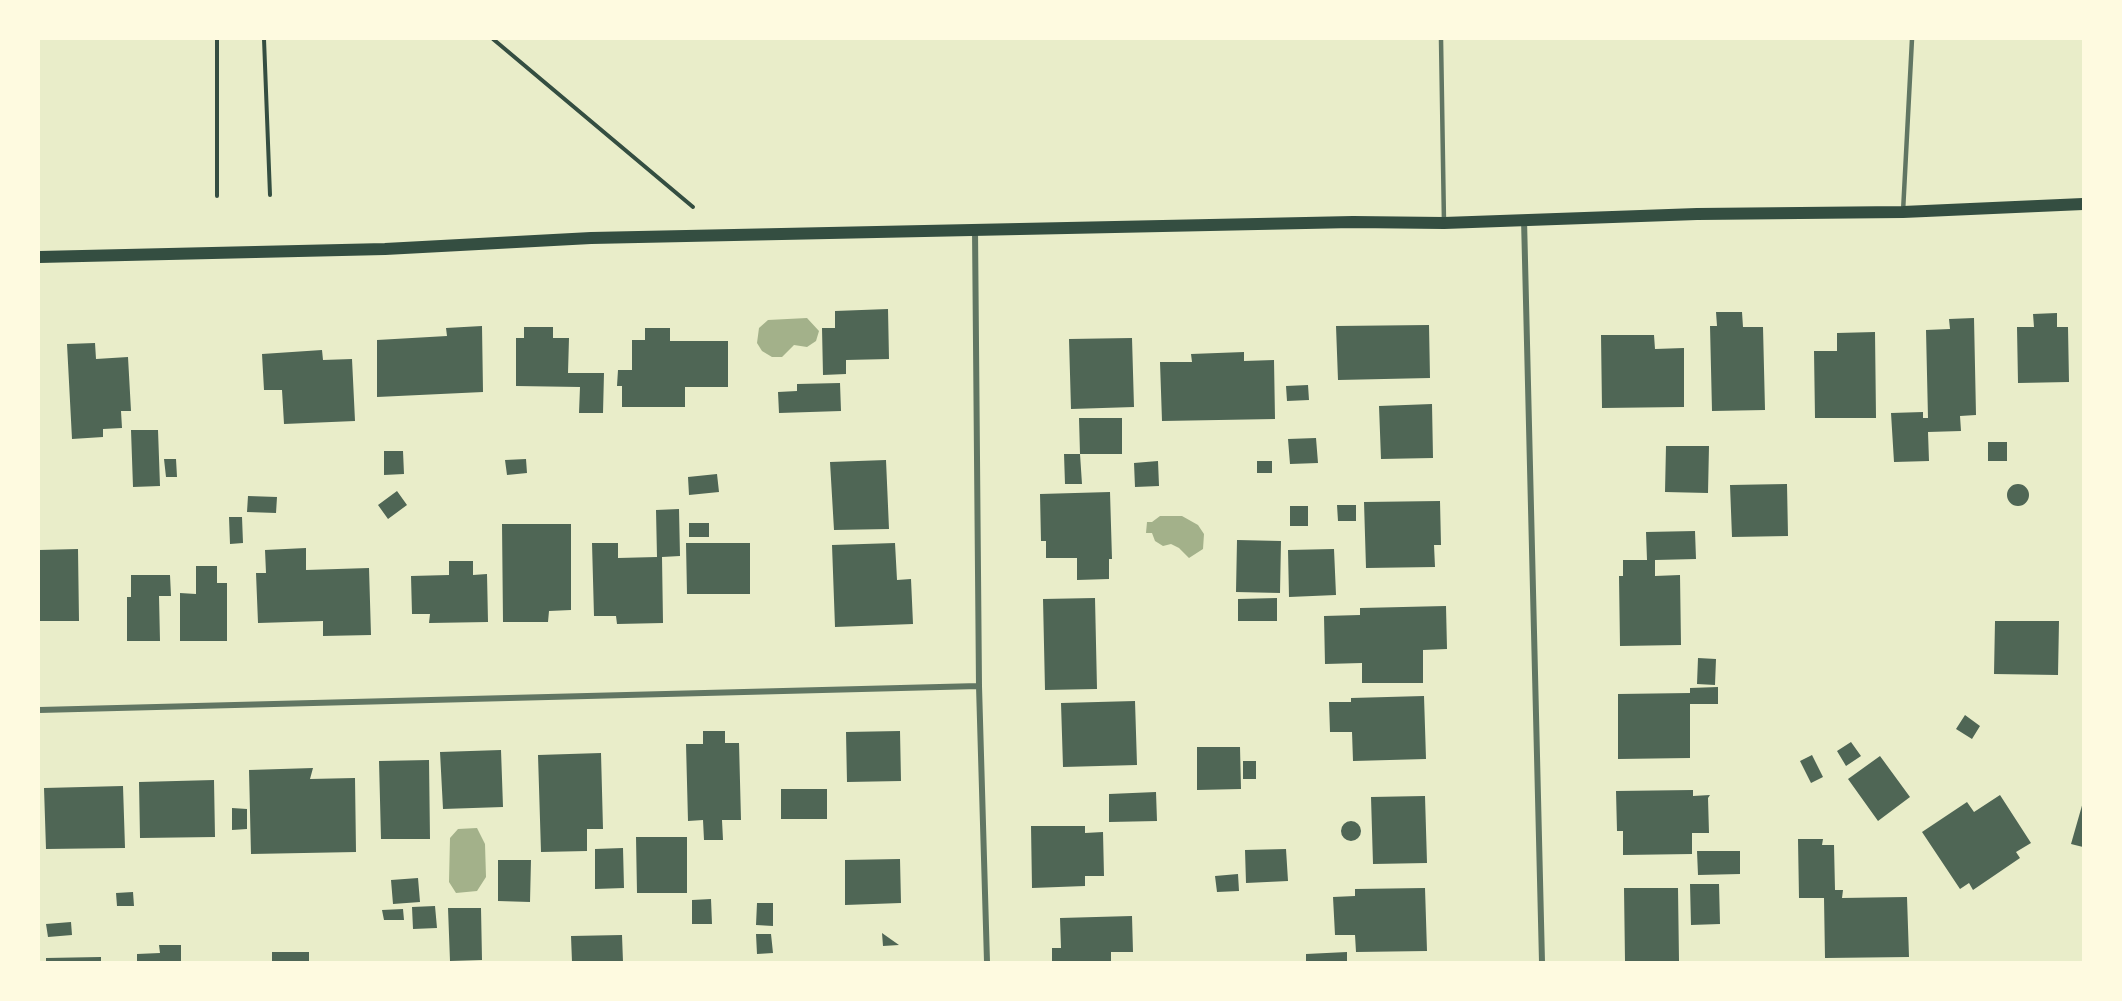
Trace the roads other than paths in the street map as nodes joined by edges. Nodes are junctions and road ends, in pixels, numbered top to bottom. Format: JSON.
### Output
{"nodes":[{"id":1,"x":1441,"y":39,"type":"edge"},
{"id":2,"x":1912,"y":39,"type":"edge"},
{"id":3,"x":2083,"y":204,"type":"edge"},
{"id":4,"x":1903,"y":212,"type":"junction"},
{"id":5,"x":1524,"y":219,"type":"junction"},
{"id":6,"x":1444,"y":223,"type":"junction"},
{"id":7,"x":975,"y":230,"type":"junction"},
{"id":8,"x":39,"y":257,"type":"edge"},
{"id":9,"x":979,"y":686,"type":"junction"},
{"id":10,"x":39,"y":710,"type":"edge"},
{"id":11,"x":987,"y":962,"type":"edge"},
{"id":12,"x":1542,"y":962,"type":"edge"}],
"edges":[{"from":1,"to":6,"type":"lane"},
{"from":2,"to":4,"type":"lane"},
{"from":3,"to":4,"type":"main road"},
{"from":4,"to":5,"type":"main road"},
{"from":5,"to":6,"type":"main road"},
{"from":5,"to":12,"type":"street"},
{"from":6,"to":7,"type":"main road"},
{"from":7,"to":8,"type":"main road"},
{"from":7,"to":9,"type":"street"},
{"from":9,"to":10,"type":"street"},
{"from":9,"to":11,"type":"street"}]}
